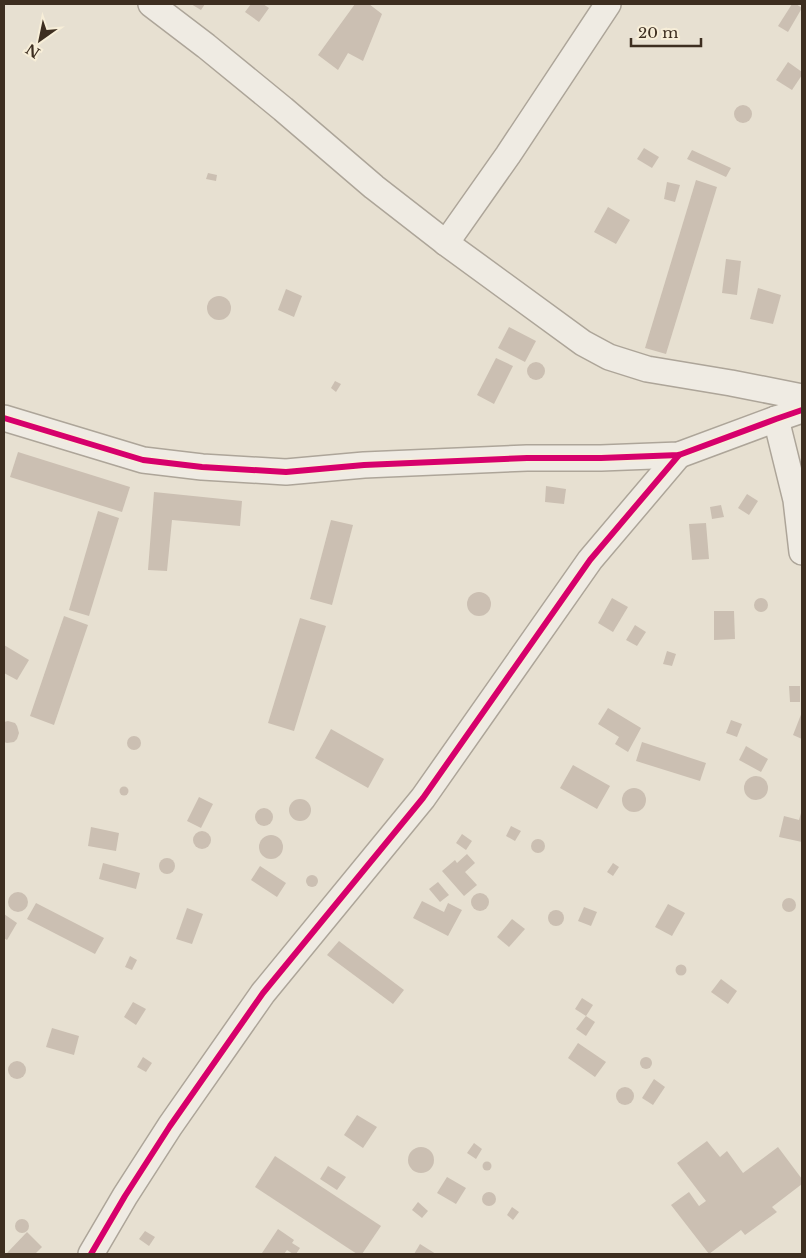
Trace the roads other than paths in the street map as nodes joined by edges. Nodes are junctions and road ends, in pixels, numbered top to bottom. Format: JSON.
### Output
{"nodes":[{"id":1,"x":150,"y":4,"type":"edge"},
{"id":2,"x":608,"y":4,"type":"edge"},
{"id":3,"x":446,"y":243,"type":"junction"},
{"id":4,"x":802,"y":397,"type":"edge"},
{"id":5,"x":802,"y":410,"type":"edge"},
{"id":6,"x":4,"y":418,"type":"edge"},
{"id":7,"x":776,"y":419,"type":"junction"},
{"id":8,"x":678,"y":455,"type":"junction"},
{"id":9,"x":802,"y":552,"type":"edge"},
{"id":10,"x":91,"y":1254,"type":"edge"}],
"edges":[{"from":1,"to":3,"type":"street"},
{"from":2,"to":3,"type":"street"},
{"from":3,"to":4,"type":"street"},
{"from":5,"to":7,"type":"street"},
{"from":6,"to":8,"type":"street"},
{"from":7,"to":8,"type":"street"},
{"from":7,"to":9,"type":"street"},
{"from":8,"to":10,"type":"street"}]}
